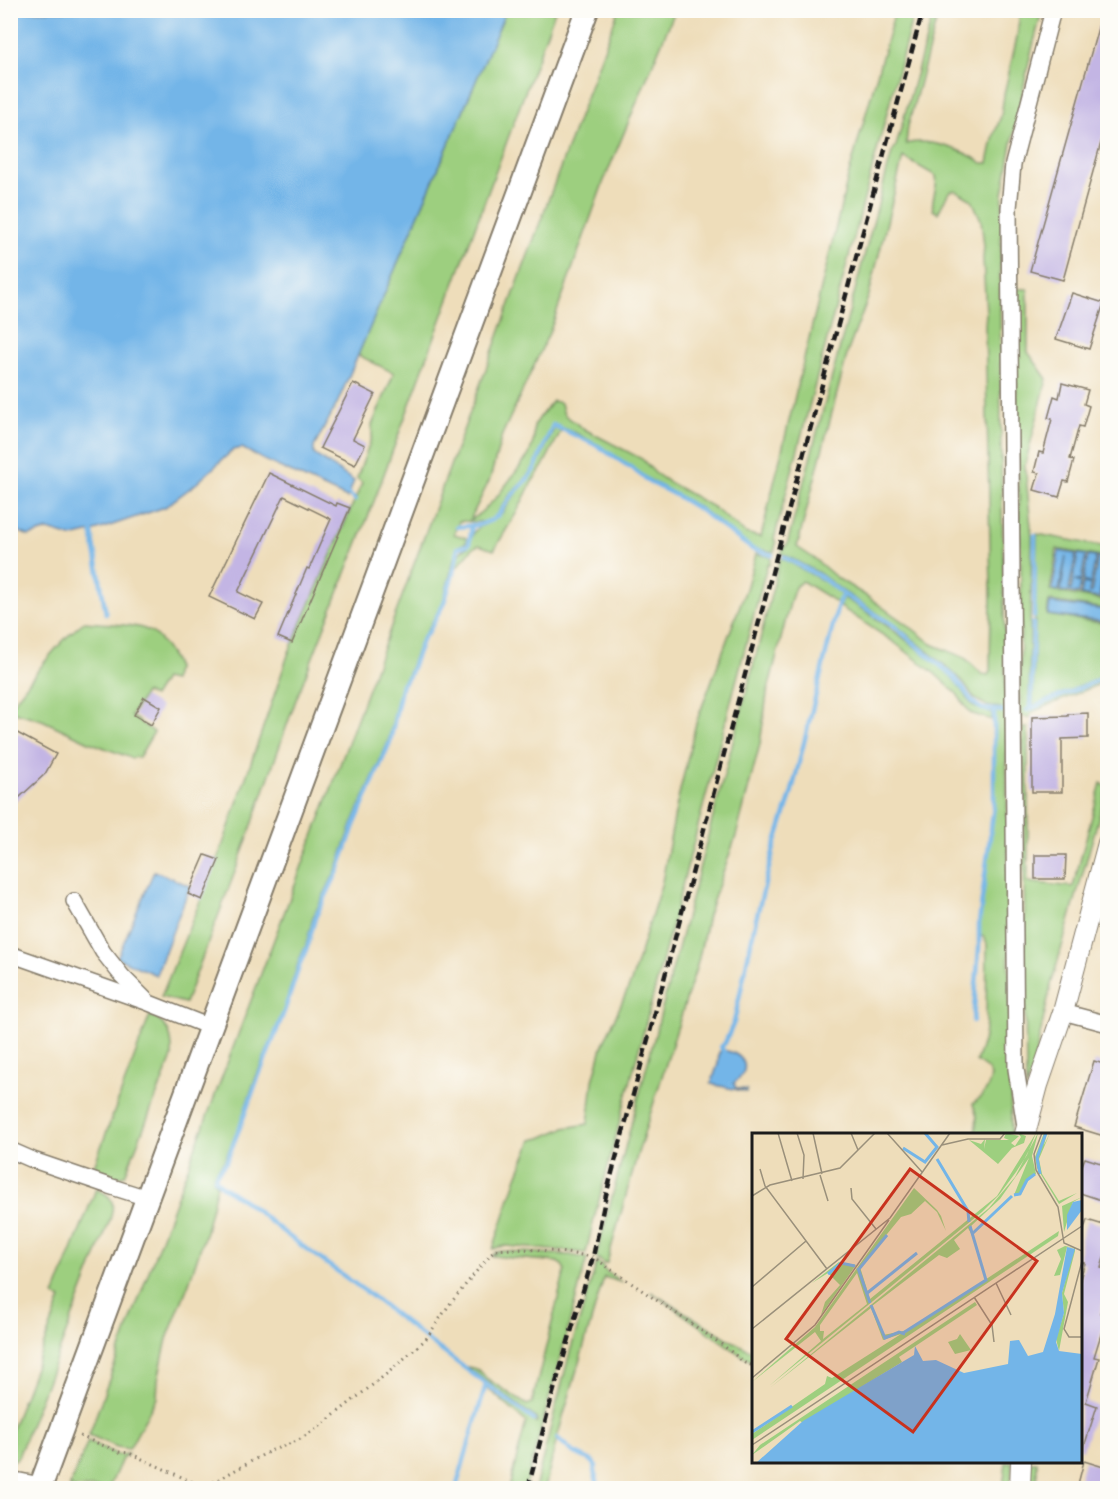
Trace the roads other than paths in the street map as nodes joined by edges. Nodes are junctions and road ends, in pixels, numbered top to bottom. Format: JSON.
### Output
{"nodes":[{"id":1,"x":587,"y":10,"type":"edge"},
{"id":2,"x":1053,"y":10,"type":"edge"},
{"id":3,"x":1107,"y":843,"type":"edge"},
{"id":4,"x":74,"y":901,"type":"dead end"},
{"id":5,"x":10,"y":954,"type":"edge"},
{"id":6,"x":149,"y":1003,"type":"junction"},
{"id":7,"x":1063,"y":1012,"type":"junction"},
{"id":8,"x":1107,"y":1024,"type":"edge"},
{"id":9,"x":210,"y":1027,"type":"junction"},
{"id":10,"x":1026,"y":1132,"type":"edge"},
{"id":11,"x":10,"y":1150,"type":"edge"},
{"id":12,"x":147,"y":1198,"type":"junction"},
{"id":13,"x":1022,"y":1463,"type":"edge"},
{"id":14,"x":10,"y":1479,"type":"edge"},
{"id":15,"x":40,"y":1487,"type":"edge"},
{"id":16,"x":1020,"y":1488,"type":"edge"}],
"edges":[{"from":1,"to":9,"type":"highway"},
{"from":2,"to":10,"type":"street"},
{"from":3,"to":7,"type":"main road"},
{"from":4,"to":6,"type":"street"},
{"from":5,"to":6,"type":"street"},
{"from":6,"to":9,"type":"street"},
{"from":7,"to":8,"type":"street"},
{"from":7,"to":10,"type":"main road"},
{"from":9,"to":12,"type":"highway"},
{"from":11,"to":12,"type":"street"},
{"from":12,"to":15,"type":"highway"},
{"from":13,"to":16,"type":"main road"},
{"from":14,"to":15,"type":"street"}]}
